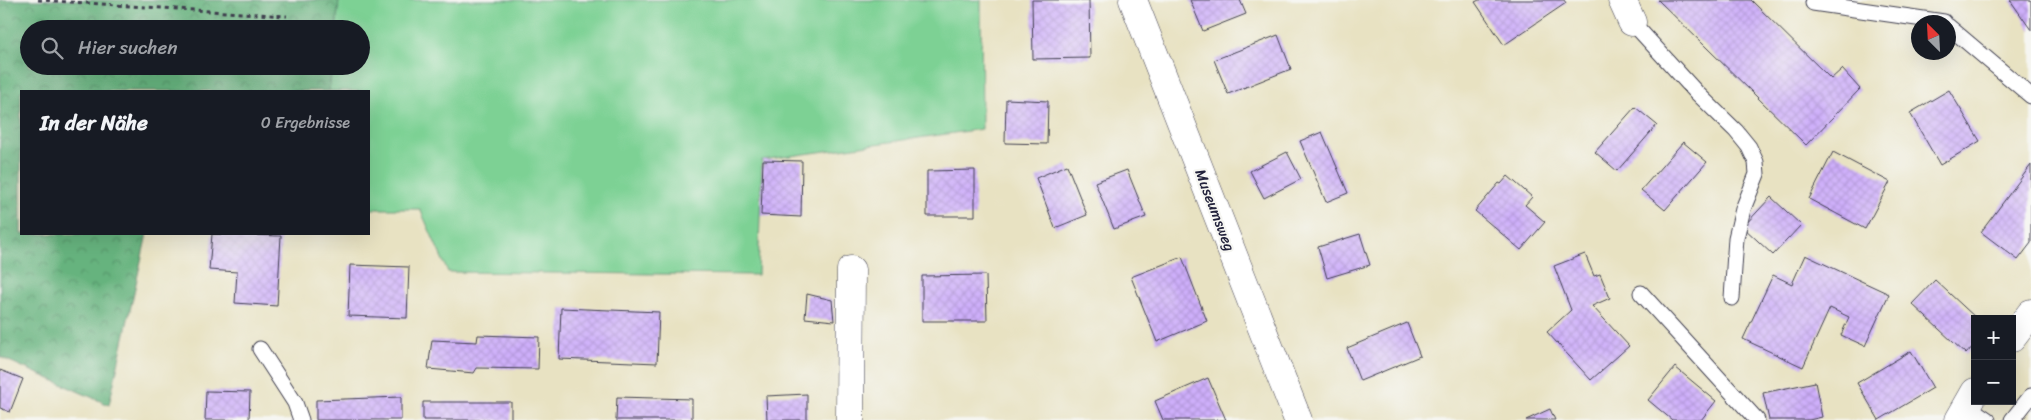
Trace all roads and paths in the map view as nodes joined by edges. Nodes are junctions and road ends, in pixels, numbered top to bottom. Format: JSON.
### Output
{"nodes":[{"id":1,"x":38,"y":0,"type":"edge"},
{"id":2,"x":1132,"y":0,"type":"edge"},
{"id":3,"x":1813,"y":3,"type":"dead end"},
{"id":4,"x":1627,"y":11,"type":"edge"},
{"id":5,"x":287,"y":16,"type":"dead end"},
{"id":6,"x":1911,"y":17,"type":"edge"},
{"id":7,"x":1956,"y":33,"type":"edge"},
{"id":8,"x":2031,"y":96,"type":"edge"},
{"id":9,"x":851,"y":270,"type":"dead end"},
{"id":10,"x":1640,"y":293,"type":"dead end"},
{"id":11,"x":1732,"y":298,"type":"dead end"},
{"id":12,"x":2031,"y":313,"type":"edge"},
{"id":13,"x":2016,"y":333,"type":"edge"},
{"id":14,"x":260,"y":349,"type":"dead end"},
{"id":15,"x":2031,"y":396,"type":"edge"},
{"id":16,"x":301,"y":420,"type":"edge"},
{"id":17,"x":850,"y":420,"type":"edge"},
{"id":18,"x":1298,"y":420,"type":"edge"},
{"id":19,"x":1757,"y":420,"type":"edge"},
{"id":20,"x":2012,"y":420,"type":"edge"}],
"edges":[{"from":1,"to":5,"type":"path"},
{"from":2,"to":18,"type":"street","name":"Museumsweg"},
{"from":3,"to":6,"type":"lane"},
{"from":4,"to":11,"type":"lane"},
{"from":7,"to":8,"type":"lane"},
{"from":9,"to":17,"type":"street"},
{"from":10,"to":19,"type":"lane"},
{"from":12,"to":13,"type":"street"},
{"from":14,"to":16,"type":"lane"},
{"from":15,"to":20,"type":"lane"}]}
